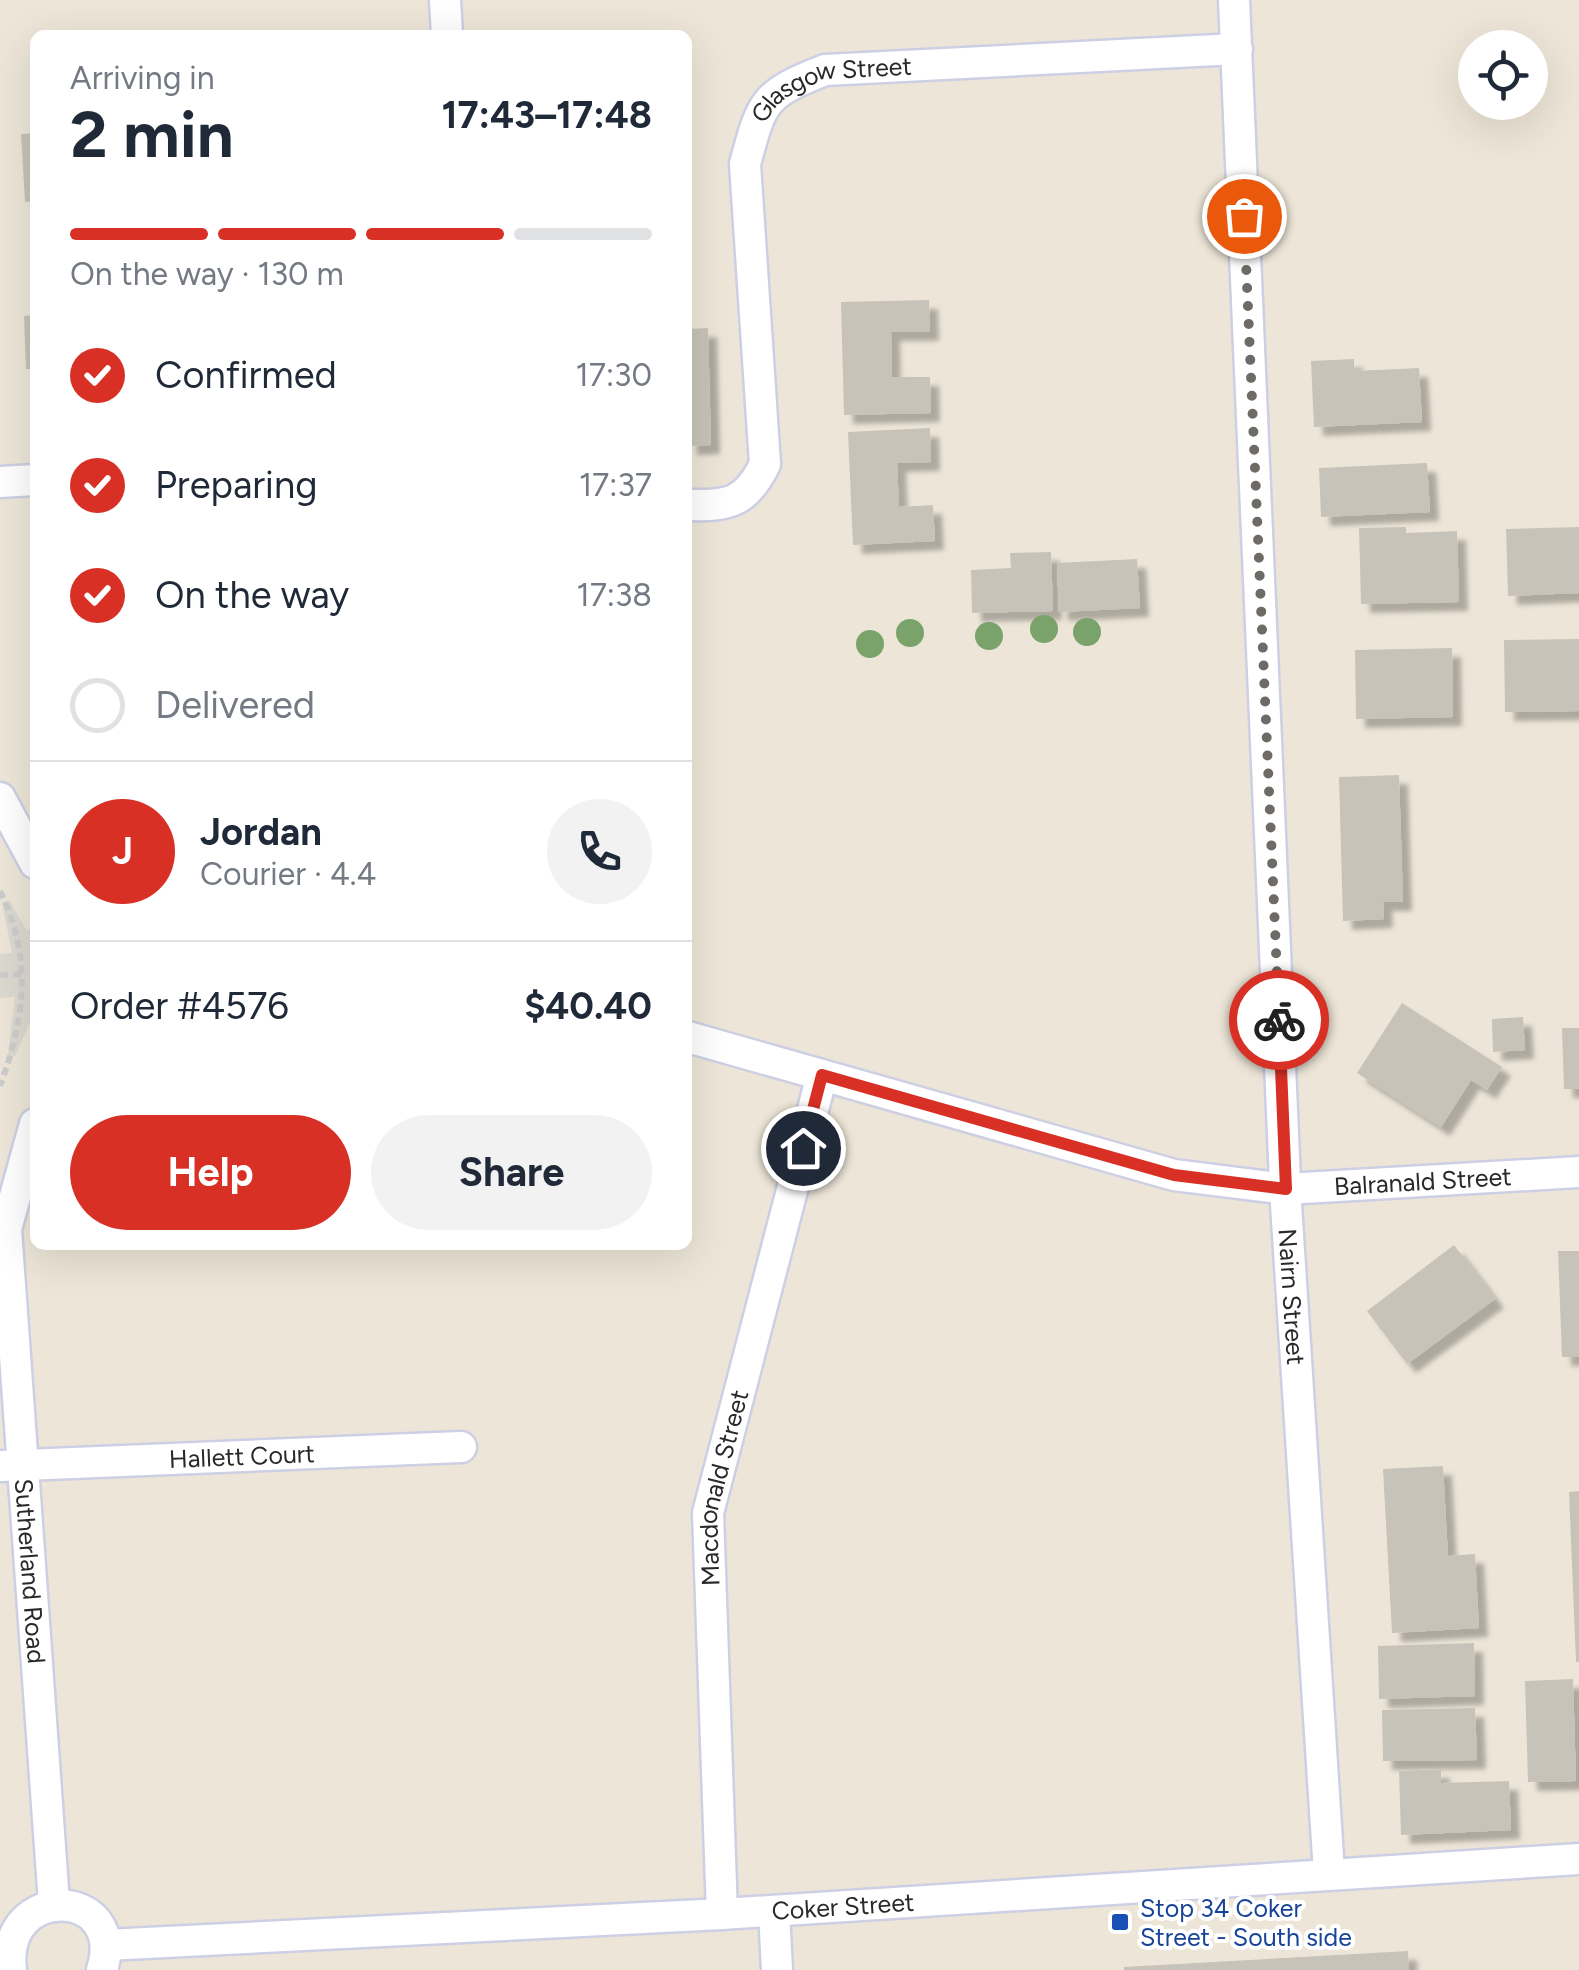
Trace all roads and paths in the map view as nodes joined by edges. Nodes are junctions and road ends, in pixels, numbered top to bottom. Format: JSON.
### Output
{"nodes":[{"id":1,"x":445,"y":0,"type":"edge"},
{"id":2,"x":1234,"y":0,"type":"edge"},
{"id":3,"x":447,"y":30,"type":"edge"},
{"id":4,"x":1237,"y":49,"type":"junction"},
{"id":5,"x":30,"y":480,"type":"edge"},
{"id":6,"x":0,"y":482,"type":"edge"},
{"id":7,"x":692,"y":505,"type":"edge"},
{"id":8,"x":0,"y":798,"type":"edge"},
{"id":9,"x":30,"y":854,"type":"edge"},
{"id":10,"x":0,"y":891,"type":"edge"},
{"id":11,"x":24,"y":974,"type":"junction"},
{"id":12,"x":0,"y":976,"type":"edge"},
{"id":13,"x":692,"y":1038,"type":"edge"},
{"id":14,"x":822,"y":1075,"type":"junction"},
{"id":15,"x":0,"y":1086,"type":"edge"},
{"id":16,"x":30,"y":1142,"type":"edge"},
{"id":17,"x":1579,"y":1172,"type":"edge"},
{"id":18,"x":1286,"y":1189,"type":"junction"},
{"id":19,"x":462,"y":1447,"type":"dead end"},
{"id":20,"x":12,"y":1465,"type":"edge"},
{"id":21,"x":1579,"y":1859,"type":"edge"},
{"id":22,"x":1328,"y":1873,"type":"junction"},
{"id":23,"x":54,"y":1903,"type":"junction"},
{"id":24,"x":774,"y":1911,"type":"junction"},
{"id":25,"x":722,"y":1914,"type":"junction"},
{"id":26,"x":104,"y":1958,"type":"edge"},
{"id":27,"x":6,"y":1961,"type":"edge"},
{"id":28,"x":777,"y":1970,"type":"edge"}],
"edges":[{"from":1,"to":3,"type":"street"},
{"from":2,"to":4,"type":"street","name":"Nairn Street"},
{"from":4,"to":7,"type":"street","name":"Glasgow Street"},
{"from":4,"to":18,"type":"street","name":"Nairn Street"},
{"from":5,"to":6,"type":"street"},
{"from":8,"to":9,"type":"street"},
{"from":10,"to":11,"type":"path"},
{"from":11,"to":12,"type":"path"},
{"from":11,"to":15,"type":"path"},
{"from":13,"to":14,"type":"street","name":"Balranald Street"},
{"from":14,"to":18,"type":"street","name":"Balranald Street"},
{"from":14,"to":25,"type":"street","name":"Macdonald Street"},
{"from":16,"to":20,"type":"street","name":"Sutherland Road"},
{"from":17,"to":18,"type":"street","name":"Balranald Street"},
{"from":18,"to":22,"type":"street","name":"Nairn Street"},
{"from":19,"to":20,"type":"street","name":"Hallett Court"},
{"from":20,"to":23,"type":"street","name":"Sutherland Road"},
{"from":21,"to":22,"type":"street","name":"Coker Street"},
{"from":22,"to":24,"type":"street","name":"Coker Street"},
{"from":23,"to":26,"type":"street"},
{"from":23,"to":27,"type":"street"},
{"from":24,"to":25,"type":"street","name":"Coker Street"},
{"from":24,"to":28,"type":"street"},
{"from":25,"to":26,"type":"street","name":"Coker Street"}]}
